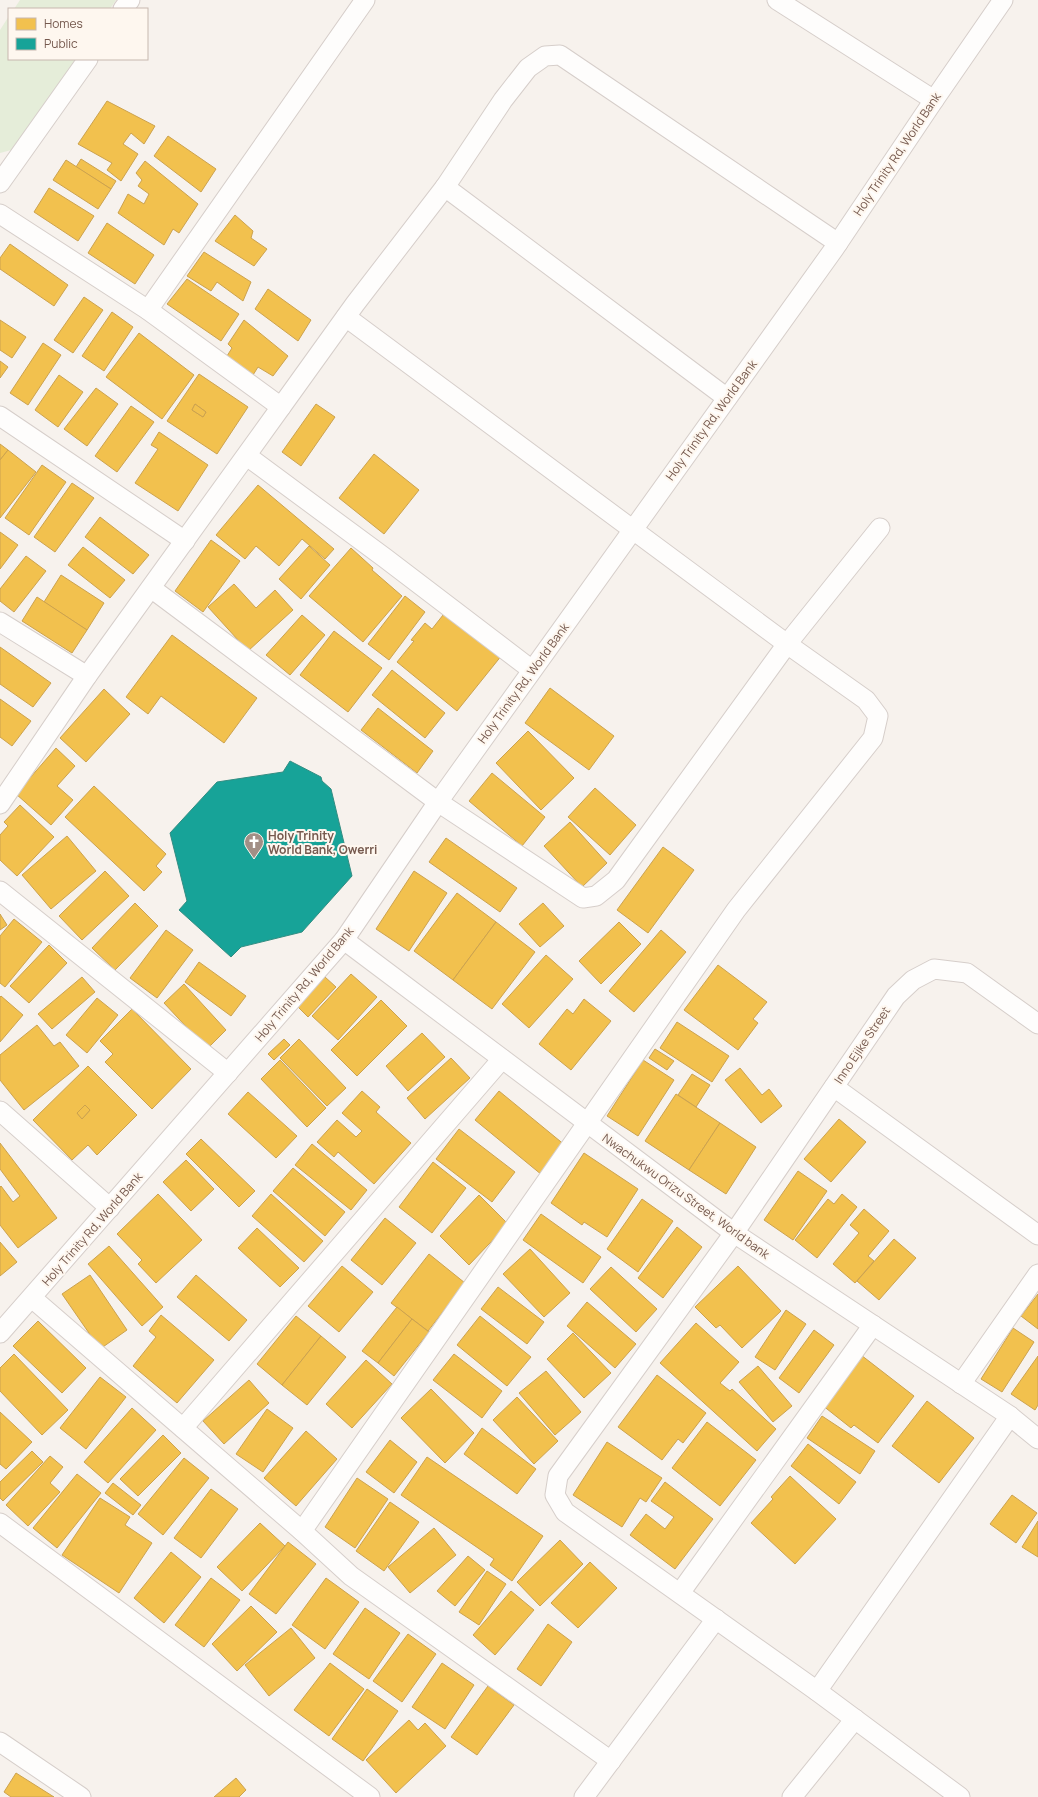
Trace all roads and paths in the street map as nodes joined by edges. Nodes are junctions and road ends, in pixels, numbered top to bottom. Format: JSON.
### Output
{"nodes":[{"id":1,"x":130,"y":0,"type":"edge"},
{"id":2,"x":365,"y":0,"type":"edge"},
{"id":3,"x":777,"y":0,"type":"edge"},
{"id":4,"x":1003,"y":0,"type":"edge"},
{"id":5,"x":124,"y":8,"type":"edge"},
{"id":6,"x":87,"y":60,"type":"edge"},
{"id":7,"x":934,"y":100,"type":"junction"},
{"id":8,"x":0,"y":183,"type":"edge"},
{"id":9,"x":445,"y":187,"type":"junction"},
{"id":10,"x":0,"y":214,"type":"edge"},
{"id":11,"x":838,"y":242,"type":"junction"},
{"id":12,"x":148,"y":310,"type":"junction"},
{"id":13,"x":346,"y":317,"type":"junction"},
{"id":14,"x":727,"y":398,"type":"junction"},
{"id":15,"x":281,"y":407,"type":"junction"},
{"id":16,"x":0,"y":416,"type":"edge"},
{"id":17,"x":247,"y":456,"type":"junction"},
{"id":18,"x":880,"y":528,"type":"dead end"},
{"id":19,"x":632,"y":530,"type":"junction"},
{"id":20,"x":185,"y":541,"type":"junction"},
{"id":21,"x":151,"y":588,"type":"junction"},
{"id":22,"x":0,"y":622,"type":"edge"},
{"id":23,"x":786,"y":644,"type":"junction"},
{"id":24,"x":532,"y":670,"type":"junction"},
{"id":25,"x":88,"y":676,"type":"junction"},
{"id":26,"x":438,"y":802,"type":"junction"},
{"id":27,"x":0,"y":804,"type":"edge"},
{"id":28,"x":0,"y":891,"type":"edge"},
{"id":29,"x":344,"y":940,"type":"junction"},
{"id":30,"x":1038,"y":1024,"type":"edge"},
{"id":31,"x":502,"y":1059,"type":"junction"},
{"id":32,"x":228,"y":1073,"type":"junction"},
{"id":33,"x":834,"y":1087,"type":"junction"},
{"id":34,"x":0,"y":1111,"type":"edge"},
{"id":35,"x":588,"y":1123,"type":"junction"},
{"id":36,"x":110,"y":1208,"type":"junction"},
{"id":37,"x":734,"y":1233,"type":"junction"},
{"id":38,"x":1038,"y":1235,"type":"edge"},
{"id":39,"x":1038,"y":1274,"type":"edge"},
{"id":40,"x":32,"y":1298,"type":"junction"},
{"id":41,"x":873,"y":1325,"type":"junction"},
{"id":42,"x":0,"y":1333,"type":"edge"},
{"id":43,"x":961,"y":1384,"type":"junction"},
{"id":44,"x":1010,"y":1416,"type":"junction"},
{"id":45,"x":183,"y":1428,"type":"junction"},
{"id":46,"x":1038,"y":1439,"type":"edge"},
{"id":47,"x":0,"y":1523,"type":"edge"},
{"id":48,"x":302,"y":1531,"type":"junction"},
{"id":49,"x":680,"y":1593,"type":"junction"},
{"id":50,"x":716,"y":1619,"type":"junction"},
{"id":51,"x":817,"y":1690,"type":"junction"},
{"id":52,"x":854,"y":1719,"type":"junction"},
{"id":53,"x":0,"y":1742,"type":"edge"},
{"id":54,"x":611,"y":1761,"type":"junction"},
{"id":55,"x":81,"y":1797,"type":"edge"},
{"id":56,"x":370,"y":1797,"type":"edge"},
{"id":57,"x":584,"y":1797,"type":"edge"},
{"id":58,"x":792,"y":1797,"type":"edge"},
{"id":59,"x":960,"y":1797,"type":"edge"}],
"edges":[{"from":1,"to":5,"type":"street"},
{"from":2,"to":12,"type":"street"},
{"from":3,"to":7,"type":"street"},
{"from":4,"to":7,"type":"street","name":"Holy Trinity Rd, World Bank"},
{"from":6,"to":8,"type":"street"},
{"from":7,"to":11,"type":"street","name":"Holy Trinity Rd, World Bank"},
{"from":9,"to":11,"type":"street"},
{"from":9,"to":13,"type":"street"},
{"from":9,"to":14,"type":"street"},
{"from":10,"to":12,"type":"street"},
{"from":11,"to":14,"type":"street","name":"Holy Trinity Rd, World Bank"},
{"from":12,"to":15,"type":"street"},
{"from":13,"to":15,"type":"street"},
{"from":13,"to":19,"type":"street"},
{"from":14,"to":19,"type":"street","name":"Holy Trinity Rd, World Bank"},
{"from":15,"to":17,"type":"street"},
{"from":16,"to":20,"type":"street"},
{"from":17,"to":20,"type":"street"},
{"from":17,"to":24,"type":"street"},
{"from":18,"to":23,"type":"street"},
{"from":19,"to":23,"type":"street"},
{"from":19,"to":24,"type":"street","name":"Holy Trinity Rd, World Bank"},
{"from":20,"to":21,"type":"street"},
{"from":21,"to":25,"type":"street"},
{"from":21,"to":26,"type":"street"},
{"from":22,"to":25,"type":"street"},
{"from":23,"to":26,"type":"street"},
{"from":23,"to":35,"type":"street"},
{"from":24,"to":26,"type":"street","name":"Holy Trinity Rd, World Bank"},
{"from":25,"to":27,"type":"street"},
{"from":26,"to":29,"type":"street","name":"Holy Trinity Rd, World Bank"},
{"from":28,"to":32,"type":"street"},
{"from":29,"to":31,"type":"street","name":"Nwachukwu Orizu Street, World bank"},
{"from":29,"to":32,"type":"street","name":"Holy Trinity Rd, World Bank"},
{"from":30,"to":33,"type":"street","name":"Inno Ejike Street"},
{"from":31,"to":35,"type":"street","name":"Nwachukwu Orizu Street, World bank"},
{"from":31,"to":45,"type":"street"},
{"from":32,"to":36,"type":"street","name":"Holy Trinity Rd, World Bank"},
{"from":33,"to":37,"type":"street","name":"Inno Ejike Street"},
{"from":33,"to":38,"type":"street"},
{"from":34,"to":36,"type":"street"},
{"from":35,"to":37,"type":"street","name":"Nwachukwu Orizu Street, World bank"},
{"from":35,"to":48,"type":"street"},
{"from":36,"to":40,"type":"street","name":"Holy Trinity Rd, World Bank"},
{"from":37,"to":41,"type":"street","name":"Nwachukwu Orizu Street, World bank"},
{"from":37,"to":49,"type":"street","name":"Inno Ejike Street"},
{"from":39,"to":43,"type":"street"},
{"from":40,"to":42,"type":"street","name":"Holy Trinity Rd, World Bank"},
{"from":40,"to":45,"type":"street"},
{"from":41,"to":43,"type":"street","name":"Nwachukwu Orizu Street, World bank"},
{"from":41,"to":49,"type":"street"},
{"from":43,"to":44,"type":"street","name":"Nwachukwu Orizu Street, World bank"},
{"from":44,"to":46,"type":"street","name":"Nwachukwu Orizu Street, World bank"},
{"from":44,"to":51,"type":"street"},
{"from":45,"to":48,"type":"street"},
{"from":47,"to":56,"type":"street"},
{"from":48,"to":54,"type":"street"},
{"from":49,"to":50,"type":"street","name":"Inno Ejike Street"},
{"from":50,"to":51,"type":"street","name":"Inno Ejike Street"},
{"from":50,"to":54,"type":"street"},
{"from":51,"to":52,"type":"street","name":"Inno Ejike Street"},
{"from":52,"to":58,"type":"street"},
{"from":52,"to":59,"type":"street","name":"Inno Ejike Street"},
{"from":53,"to":55,"type":"street"},
{"from":54,"to":57,"type":"street"}]}
